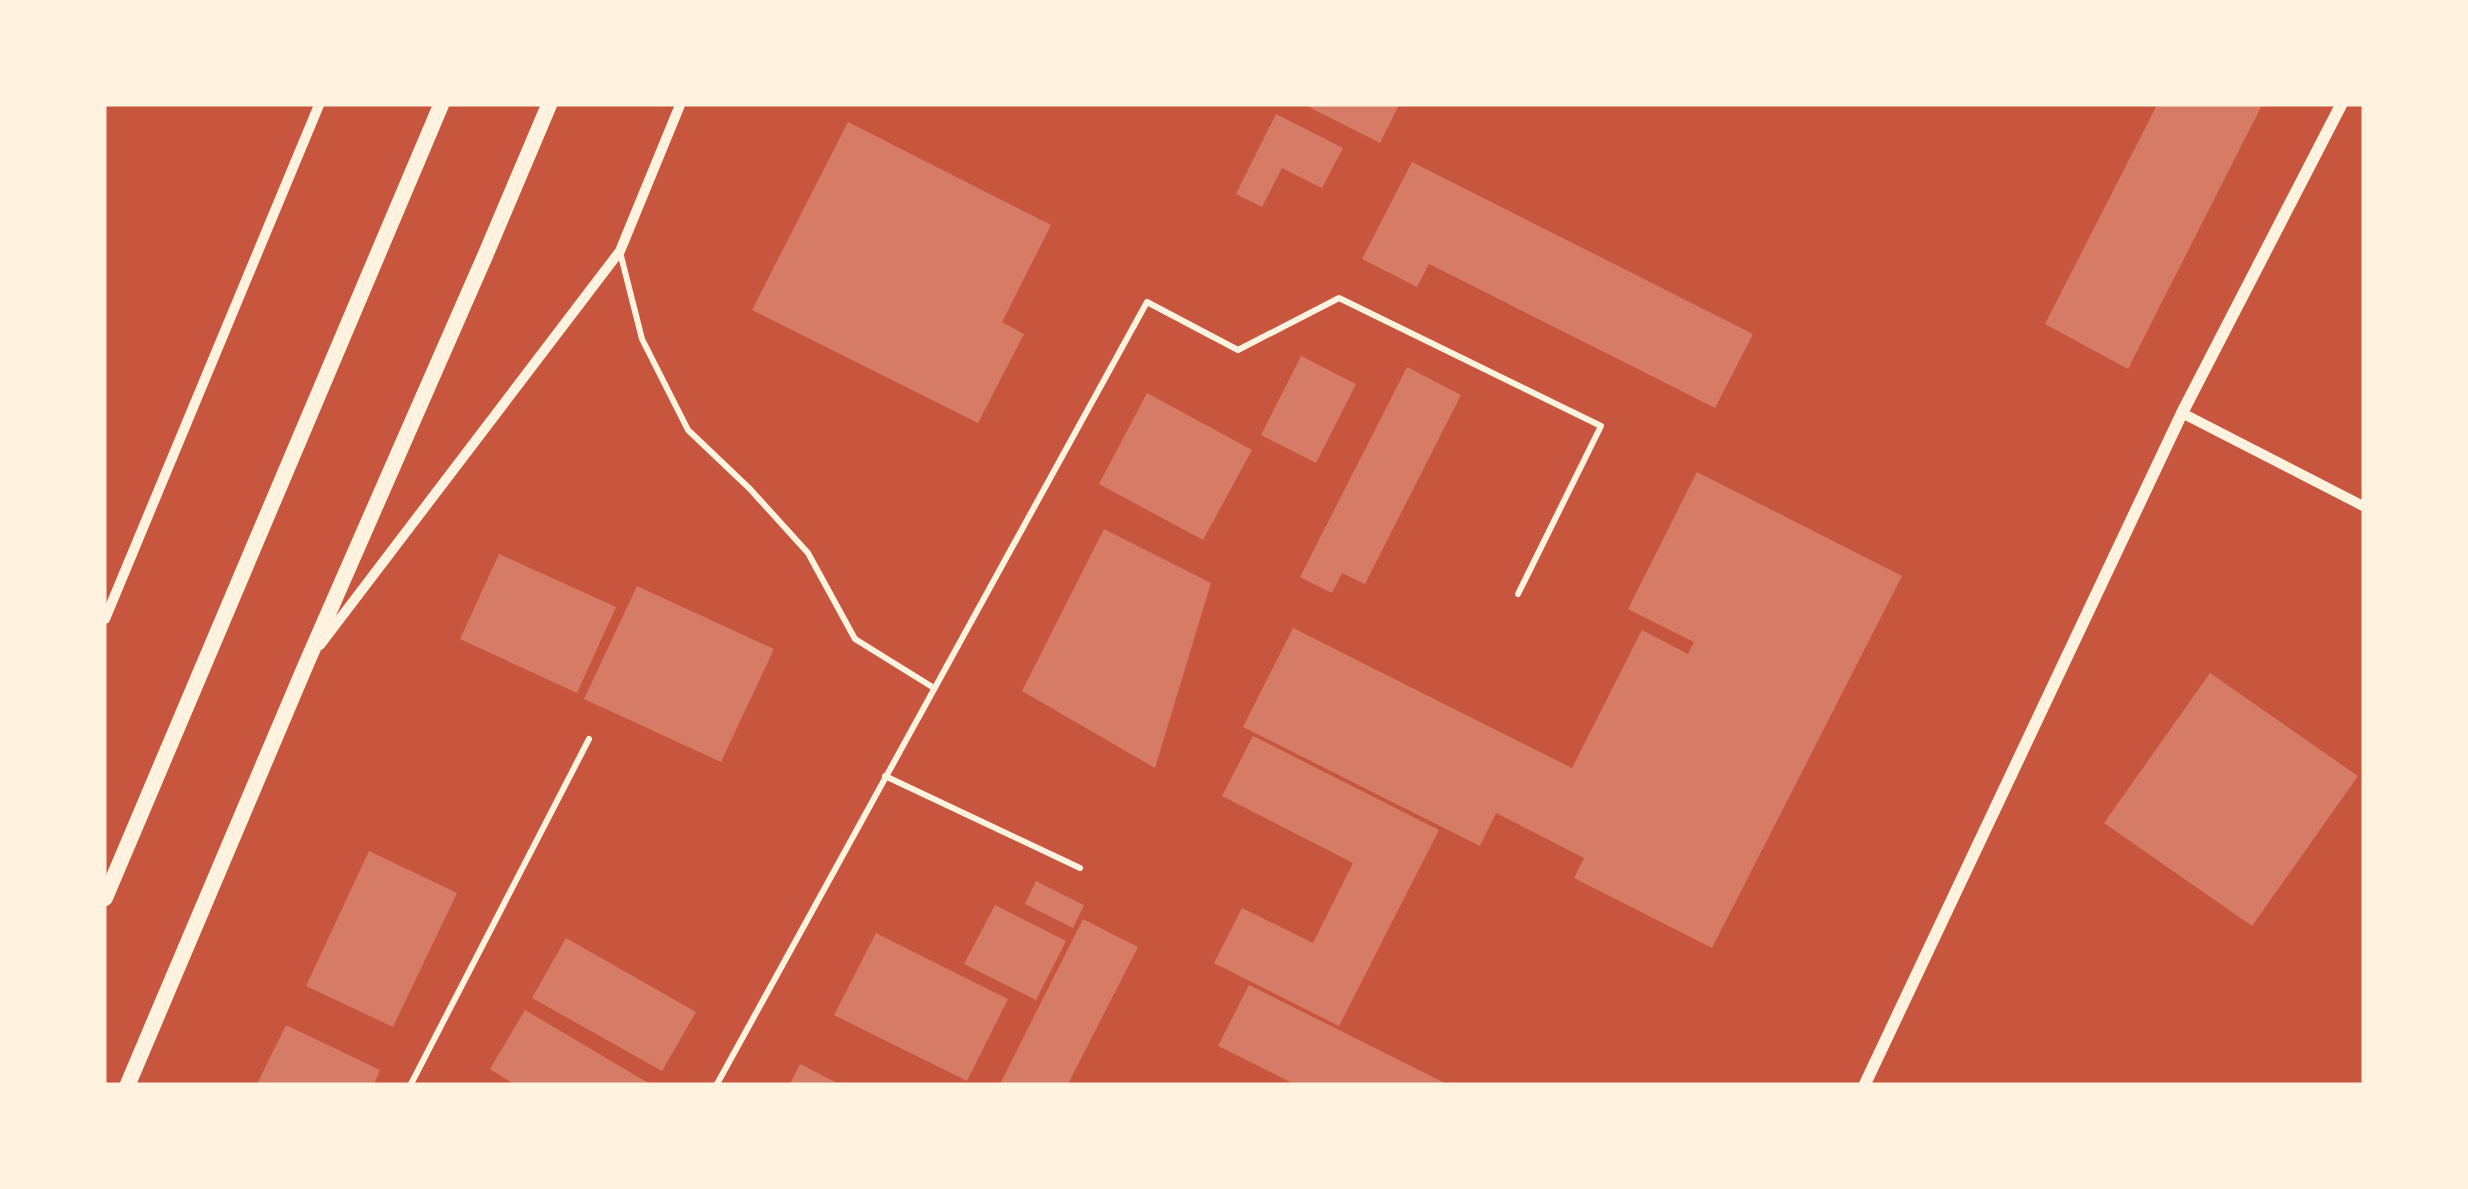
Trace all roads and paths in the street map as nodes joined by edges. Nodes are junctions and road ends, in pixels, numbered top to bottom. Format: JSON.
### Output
{"nodes":[{"id":1,"x":319,"y":105,"type":"edge"},
{"id":2,"x":441,"y":105,"type":"edge"},
{"id":3,"x":549,"y":105,"type":"edge"},
{"id":4,"x":680,"y":105,"type":"edge"},
{"id":5,"x":2341,"y":105,"type":"edge"},
{"id":6,"x":620,"y":251,"type":"junction"},
{"id":7,"x":2182,"y":413,"type":"junction"},
{"id":8,"x":2363,"y":506,"type":"edge"},
{"id":9,"x":1518,"y":594,"type":"dead end"},
{"id":10,"x":105,"y":619,"type":"edge"},
{"id":11,"x":307,"y":662,"type":"junction"},
{"id":12,"x":934,"y":688,"type":"junction"},
{"id":13,"x":589,"y":739,"type":"dead end"},
{"id":14,"x":885,"y":776,"type":"junction"},
{"id":15,"x":1080,"y":868,"type":"dead end"},
{"id":16,"x":105,"y":898,"type":"edge"},
{"id":17,"x":128,"y":1084,"type":"edge"},
{"id":18,"x":411,"y":1084,"type":"edge"},
{"id":19,"x":717,"y":1084,"type":"edge"},
{"id":20,"x":1865,"y":1084,"type":"edge"}],
"edges":[{"from":1,"to":10,"type":"street"},
{"from":2,"to":16,"type":"highway"},
{"from":3,"to":11,"type":"highway"},
{"from":4,"to":6,"type":"street"},
{"from":5,"to":7,"type":"main road"},
{"from":6,"to":11,"type":"street"},
{"from":6,"to":12,"type":"street"},
{"from":7,"to":8,"type":"street"},
{"from":7,"to":20,"type":"main road"},
{"from":9,"to":12,"type":"street"},
{"from":11,"to":17,"type":"highway"},
{"from":12,"to":14,"type":"street"},
{"from":13,"to":18,"type":"street"},
{"from":14,"to":15,"type":"street"},
{"from":14,"to":19,"type":"street"}]}
